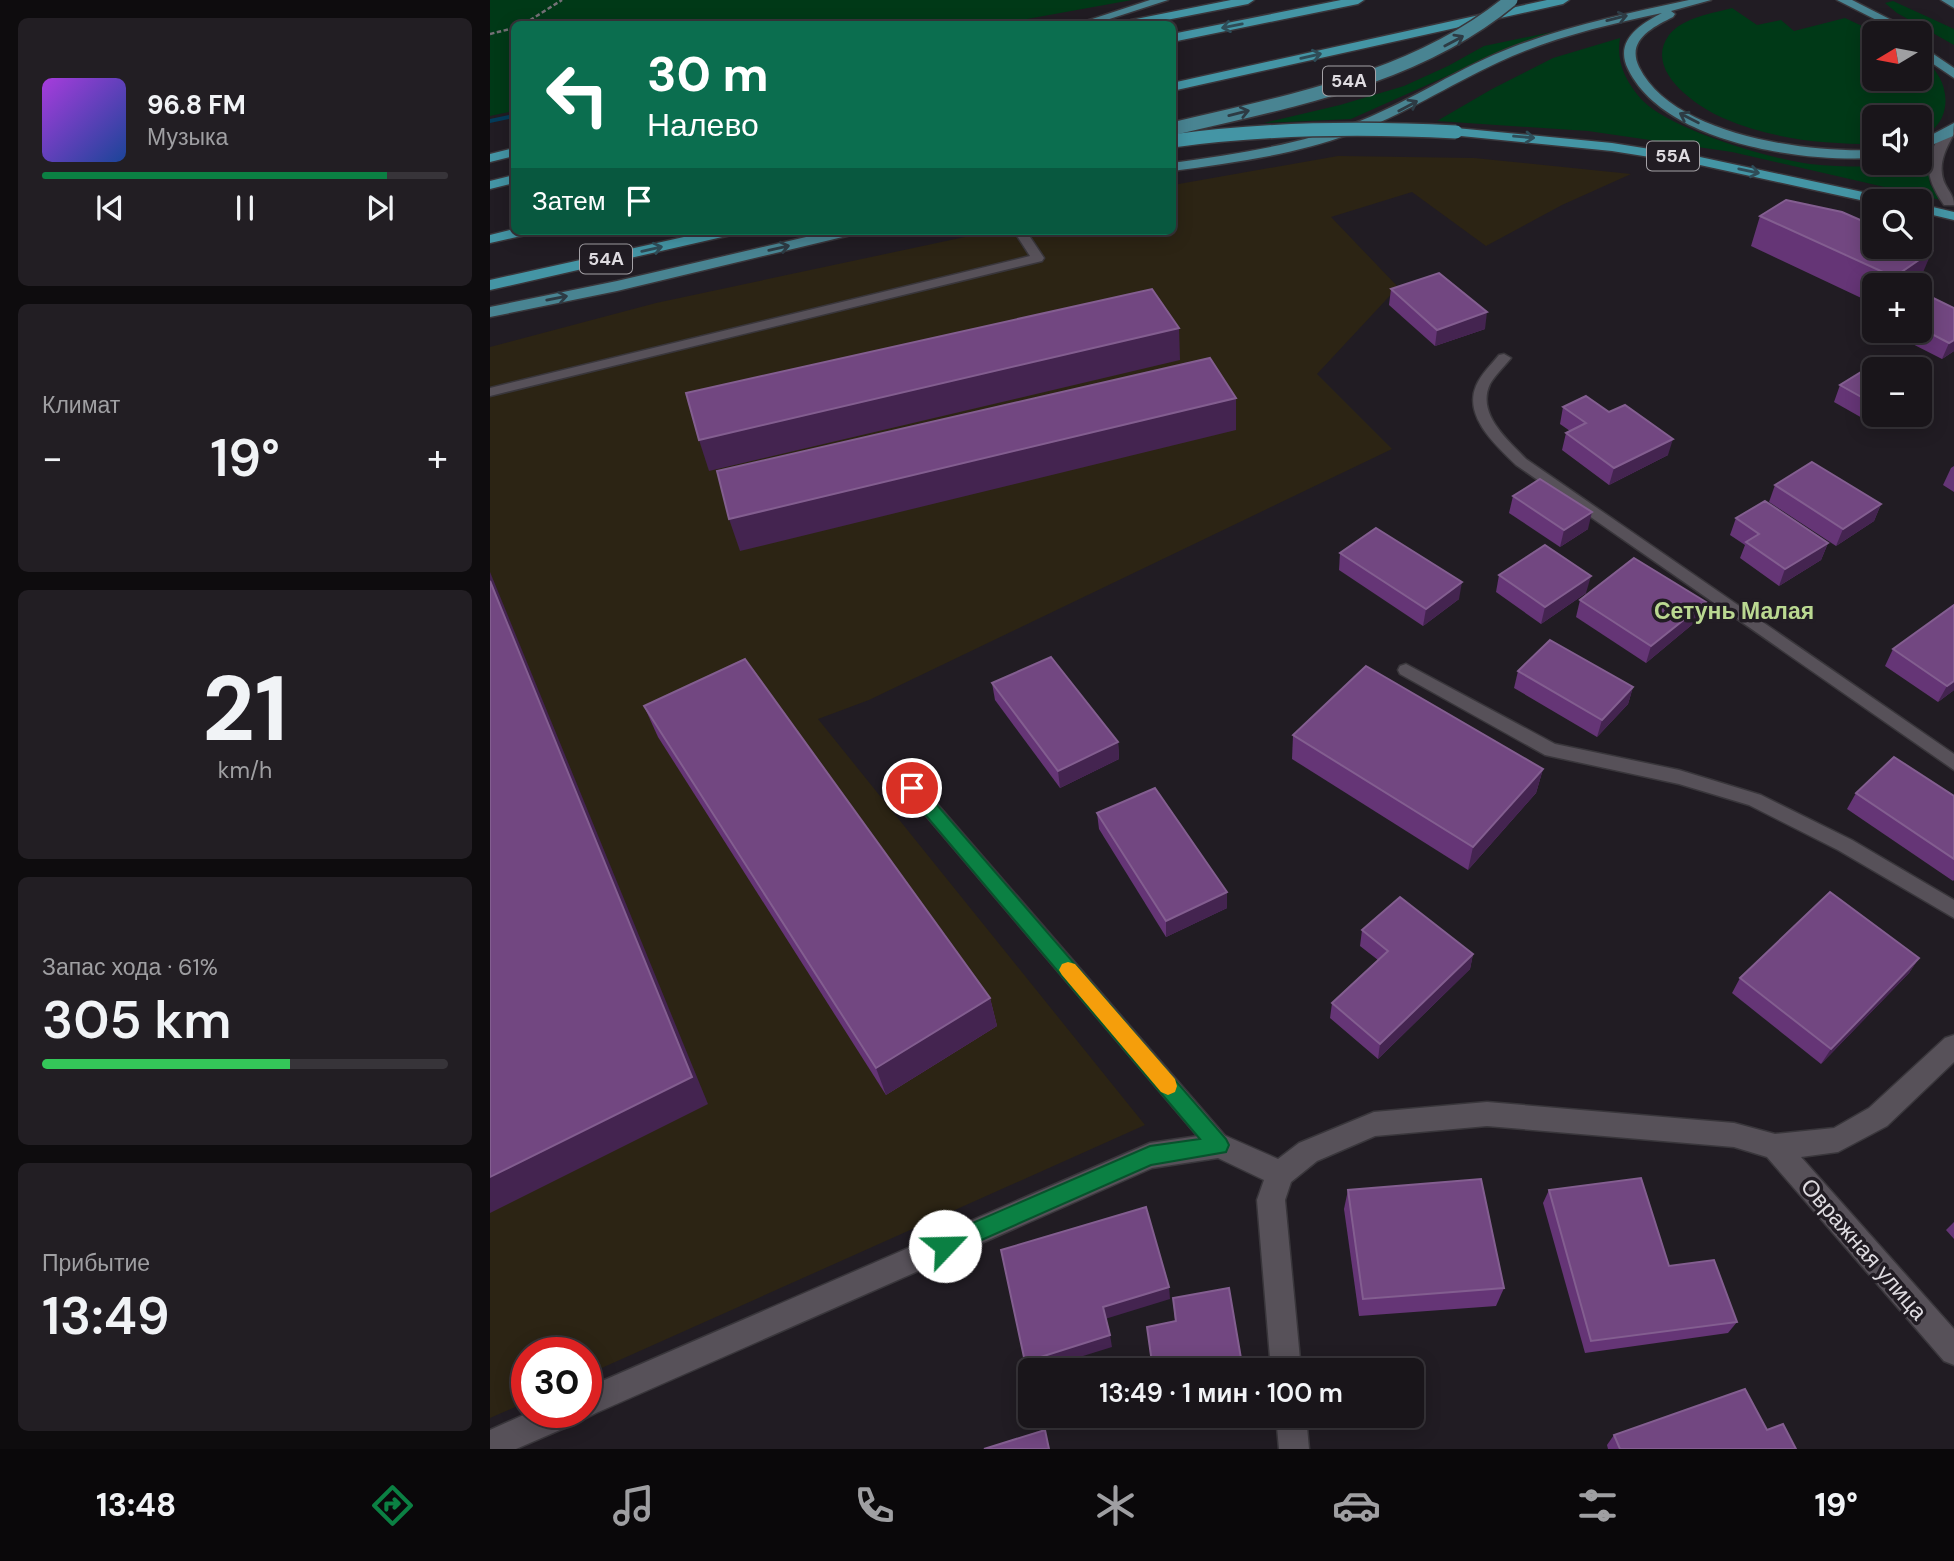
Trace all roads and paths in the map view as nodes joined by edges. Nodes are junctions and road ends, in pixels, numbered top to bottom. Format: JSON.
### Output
{"nodes":[{"id":1,"x":562,"y":0,"type":"edge"},
{"id":2,"x":1162,"y":0,"type":"edge"},
{"id":3,"x":1248,"y":0,"type":"edge"},
{"id":4,"x":1358,"y":0,"type":"edge"},
{"id":5,"x":1511,"y":0,"type":"edge"},
{"id":6,"x":1563,"y":0,"type":"edge"},
{"id":7,"x":1705,"y":0,"type":"edge"},
{"id":8,"x":1947,"y":0,"type":"edge"},
{"id":9,"x":1844,"y":1,"type":"edge"},
{"id":10,"x":1689,"y":4,"type":"junction"},
{"id":11,"x":1954,"y":4,"type":"edge"},
{"id":12,"x":529,"y":21,"type":"edge"},
{"id":13,"x":1093,"y":21,"type":"edge"},
{"id":14,"x":1146,"y":21,"type":"edge"},
{"id":15,"x":1876,"y":21,"type":"edge"},
{"id":16,"x":1886,"y":21,"type":"edge"},
{"id":17,"x":511,"y":29,"type":"edge"},
{"id":18,"x":490,"y":34,"type":"edge"},
{"id":19,"x":1176,"y":36,"type":"edge"},
{"id":20,"x":1932,"y":44,"type":"edge"},
{"id":21,"x":1942,"y":49,"type":"dead end"},
{"id":22,"x":1932,"y":58,"type":"edge"},
{"id":23,"x":1954,"y":74,"type":"edge"},
{"id":24,"x":1176,"y":86,"type":"edge"},
{"id":25,"x":1176,"y":128,"type":"edge"},
{"id":26,"x":1951,"y":130,"type":"edge"},
{"id":27,"x":1932,"y":140,"type":"edge"},
{"id":28,"x":1176,"y":141,"type":"edge"},
{"id":29,"x":511,"y":153,"type":"edge"},
{"id":30,"x":1862,"y":154,"type":"edge"},
{"id":31,"x":490,"y":158,"type":"edge"},
{"id":32,"x":1176,"y":166,"type":"edge"},
{"id":33,"x":511,"y":180,"type":"edge"},
{"id":34,"x":490,"y":184,"type":"edge"},
{"id":35,"x":1862,"y":196,"type":"edge"},
{"id":36,"x":1932,"y":208,"type":"edge"},
{"id":37,"x":1951,"y":209,"type":"edge"},
{"id":38,"x":511,"y":234,"type":"edge"},
{"id":39,"x":713,"y":235,"type":"edge"},
{"id":40,"x":834,"y":235,"type":"edge"},
{"id":41,"x":1023,"y":235,"type":"edge"},
{"id":42,"x":490,"y":239,"type":"edge"},
{"id":43,"x":490,"y":285,"type":"edge"},
{"id":44,"x":490,"y":312,"type":"edge"},
{"id":45,"x":1504,"y":358,"type":"dead end"},
{"id":46,"x":490,"y":392,"type":"edge"},
{"id":47,"x":1406,"y":670,"type":"dead end"},
{"id":48,"x":1954,"y":763,"type":"edge"},
{"id":49,"x":912,"y":788,"type":"dead end"},
{"id":50,"x":1954,"y":910,"type":"edge"},
{"id":51,"x":1954,"y":1046,"type":"edge"},
{"id":52,"x":1219,"y":1145,"type":"junction"},
{"id":53,"x":1775,"y":1147,"type":"junction"},
{"id":54,"x":1280,"y":1174,"type":"junction"},
{"id":55,"x":1954,"y":1351,"type":"edge"},
{"id":56,"x":1285,"y":1358,"type":"edge"},
{"id":57,"x":602,"y":1396,"type":"edge"},
{"id":58,"x":529,"y":1428,"type":"edge"},
{"id":59,"x":1292,"y":1428,"type":"edge"},
{"id":60,"x":490,"y":1445,"type":"edge"},
{"id":61,"x":1294,"y":1449,"type":"edge"}],
"edges":[{"from":1,"to":12,"type":"path"},
{"from":2,"to":13,"type":"main road"},
{"from":3,"to":14,"type":"highway"},
{"from":4,"to":19,"type":"highway","one_way":true},
{"from":25,"to":5,"type":"main road","number":"54А","one_way":true,"bridge":true},
{"from":24,"to":6,"type":"highway","one_way":true},
{"from":7,"to":10,"type":"main road"},
{"from":8,"to":11,"type":"main road"},
{"from":9,"to":15,"type":"main road"},
{"from":9,"to":16,"type":"main road"},
{"from":30,"to":10,"type":"main road","one_way":true},
{"from":32,"to":10,"type":"main road","one_way":true},
{"from":17,"to":18,"type":"path"},
{"from":20,"to":21,"type":"main road"},
{"from":22,"to":23,"type":"main road"},
{"from":26,"to":27,"type":"main road"},
{"from":26,"to":37,"type":"street"},
{"from":28,"to":35,"type":"highway","number":"55А","one_way":true,"bridge":true},
{"from":29,"to":31,"type":"highway"},
{"from":33,"to":34,"type":"highway"},
{"from":36,"to":37,"type":"highway"},
{"from":38,"to":42,"type":"highway"},
{"from":43,"to":39,"type":"highway","number":"54А","one_way":true},
{"from":44,"to":40,"type":"main road","one_way":true},
{"from":41,"to":46,"type":"lane"},
{"from":45,"to":48,"type":"lane"},
{"from":47,"to":50,"type":"lane"},
{"from":49,"to":52,"type":"lane"},
{"from":51,"to":53,"type":"street"},
{"from":52,"to":54,"type":"street"},
{"from":52,"to":57,"type":"street"},
{"from":53,"to":54,"type":"street"},
{"from":53,"to":55,"type":"street","name":"Овражная улица"},
{"from":54,"to":56,"type":"street"},
{"from":58,"to":60,"type":"street"},
{"from":59,"to":61,"type":"street"}]}
